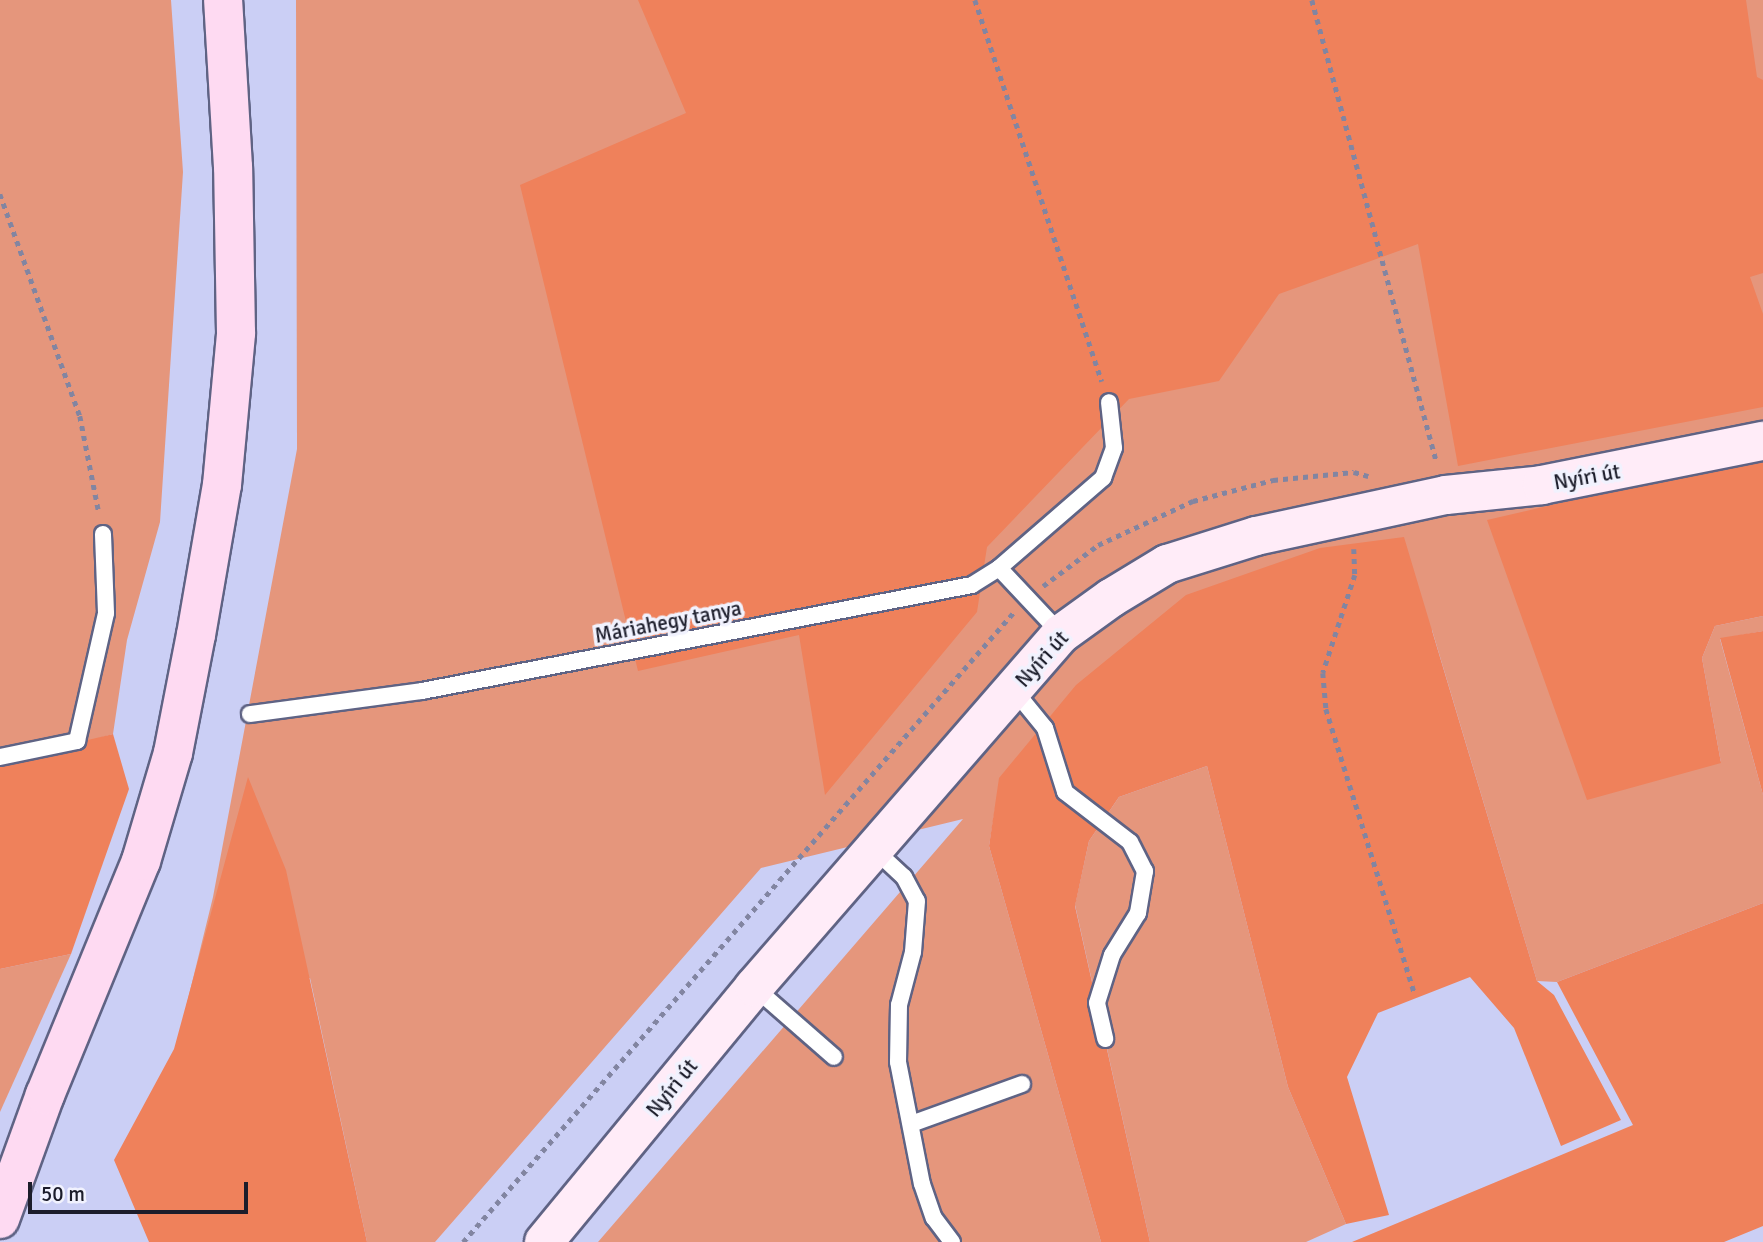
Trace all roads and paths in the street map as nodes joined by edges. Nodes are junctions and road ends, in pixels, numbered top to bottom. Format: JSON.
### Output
{"nodes":[{"id":1,"x":223,"y":0,"type":"edge"},
{"id":2,"x":975,"y":0,"type":"edge"},
{"id":3,"x":1312,"y":0,"type":"edge"},
{"id":4,"x":0,"y":194,"type":"edge"},
{"id":5,"x":1109,"y":402,"type":"joint"},
{"id":6,"x":1763,"y":441,"type":"edge"},
{"id":7,"x":1446,"y":495,"type":"junction"},
{"id":8,"x":1352,"y":516,"type":"junction"},
{"id":9,"x":103,"y":534,"type":"joint"},
{"id":10,"x":999,"y":568,"type":"junction"},
{"id":11,"x":1061,"y":635,"type":"junction"},
{"id":12,"x":1014,"y":690,"type":"junction"},
{"id":13,"x":250,"y":714,"type":"dead end"},
{"id":14,"x":0,"y":757,"type":"edge"},
{"id":15,"x":876,"y":852,"type":"junction"},
{"id":16,"x":754,"y":987,"type":"junction"},
{"id":17,"x":1415,"y":994,"type":"dead end"},
{"id":18,"x":1105,"y":1039,"type":"dead end"},
{"id":19,"x":834,"y":1057,"type":"dead end"},
{"id":20,"x":1021,"y":1084,"type":"dead end"},
{"id":21,"x":44,"y":1095,"type":"junction"},
{"id":22,"x":911,"y":1124,"type":"junction"},
{"id":23,"x":0,"y":1169,"type":"edge"},
{"id":24,"x":0,"y":1219,"type":"edge"},
{"id":25,"x":544,"y":1242,"type":"edge"},
{"id":26,"x":952,"y":1242,"type":"edge"}],
"edges":[{"from":1,"to":21,"type":"main road"},
{"from":2,"to":5,"type":"path"},
{"from":3,"to":7,"type":"path"},
{"from":4,"to":9,"type":"path"},
{"from":5,"to":10,"type":"lane","name":"Máriahegy tanya"},
{"from":6,"to":7,"type":"street","name":"Nyíri út"},
{"from":7,"to":8,"type":"street","name":"Nyíri út"},
{"from":8,"to":11,"type":"street","name":"Nyíri út"},
{"from":8,"to":17,"type":"path"},
{"from":9,"to":14,"type":"lane"},
{"from":10,"to":11,"type":"lane"},
{"from":10,"to":13,"type":"lane","name":"Máriahegy tanya"},
{"from":11,"to":12,"type":"street","name":"Nyíri út"},
{"from":12,"to":15,"type":"street","name":"Nyíri út"},
{"from":12,"to":18,"type":"lane"},
{"from":15,"to":16,"type":"street","name":"Nyíri út"},
{"from":15,"to":22,"type":"lane"},
{"from":16,"to":19,"type":"lane"},
{"from":16,"to":25,"type":"street","name":"Nyíri út"},
{"from":20,"to":22,"type":"lane"},
{"from":21,"to":23,"type":"main road"},
{"from":21,"to":24,"type":"main road"},
{"from":22,"to":26,"type":"lane"}]}
